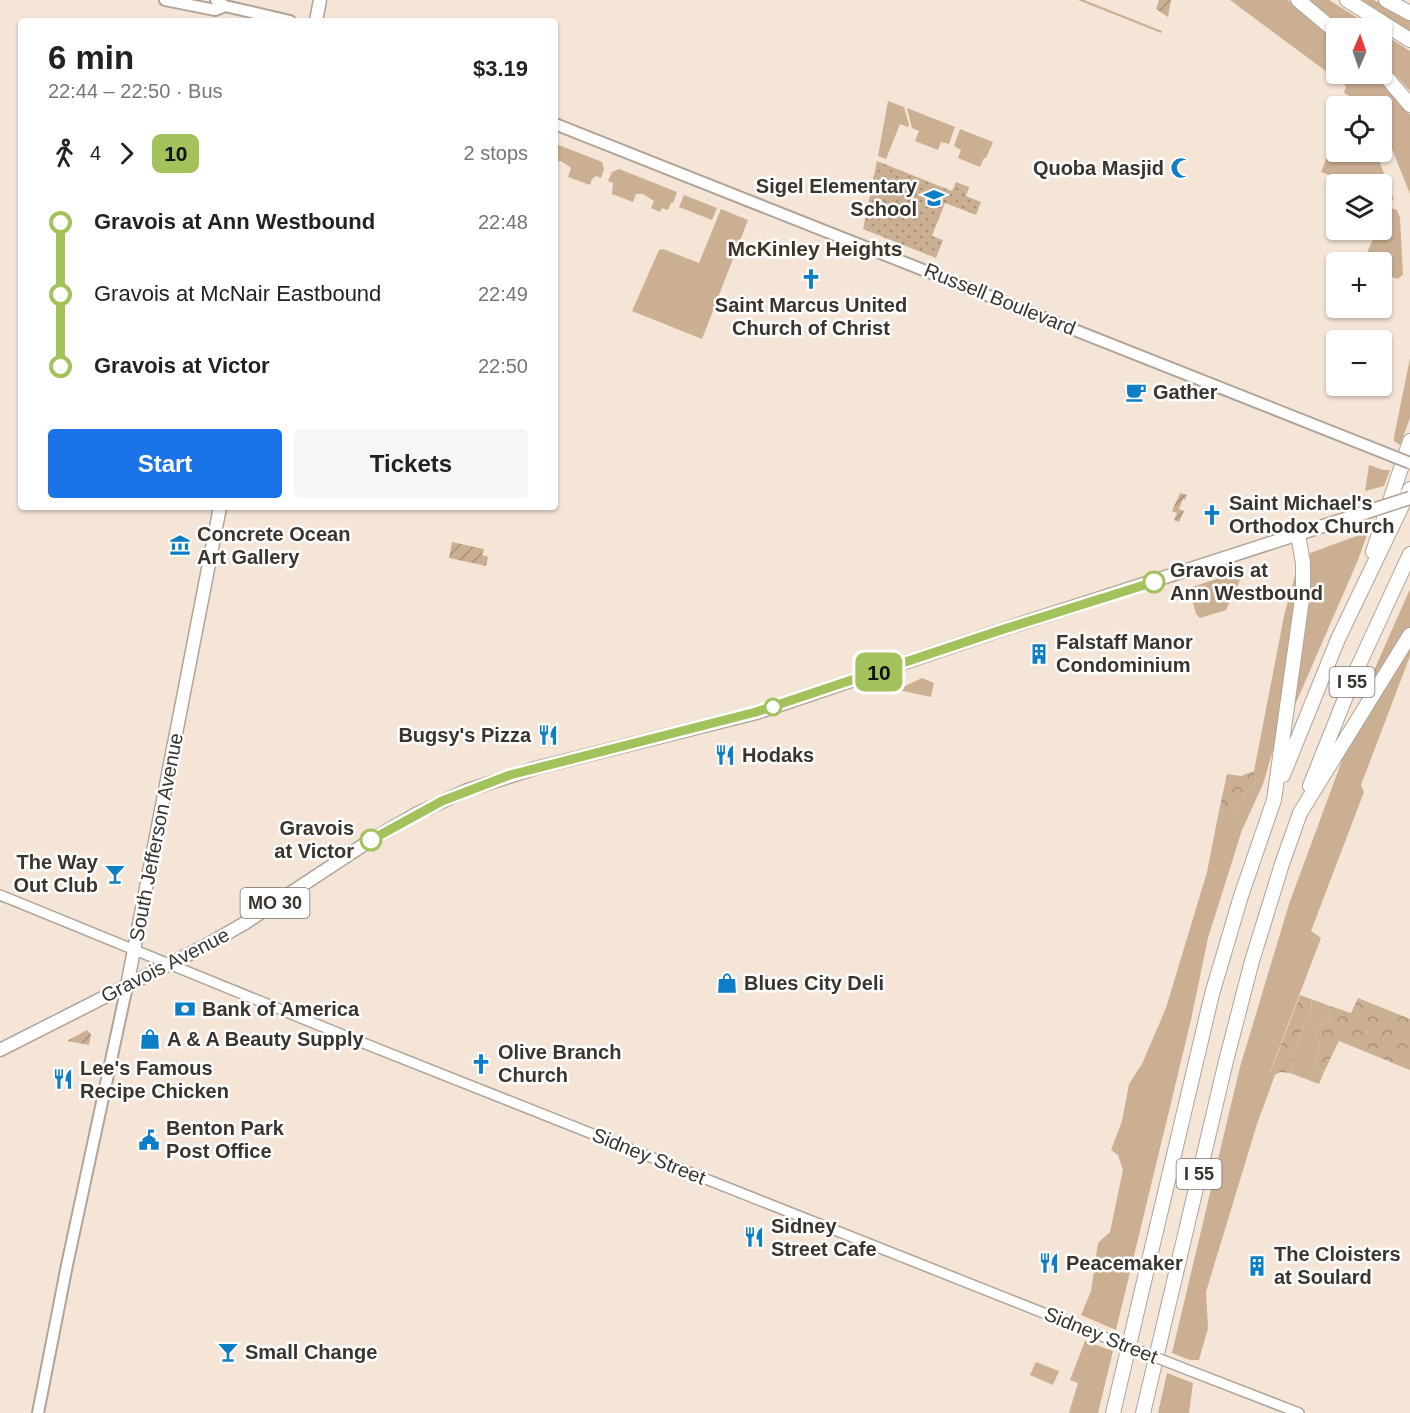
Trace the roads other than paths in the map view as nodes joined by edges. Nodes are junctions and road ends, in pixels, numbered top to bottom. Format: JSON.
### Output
{"nodes":[{"id":1,"x":165,"y":0,"type":"edge"},
{"id":2,"x":320,"y":0,"type":"edge"},
{"id":3,"x":1298,"y":0,"type":"edge"},
{"id":4,"x":1347,"y":0,"type":"edge"},
{"id":5,"x":1386,"y":0,"type":"edge"},
{"id":6,"x":220,"y":3,"type":"edge"},
{"id":7,"x":1410,"y":13,"type":"edge"},
{"id":8,"x":278,"y":18,"type":"edge"},
{"id":9,"x":316,"y":18,"type":"edge"},
{"id":10,"x":1326,"y":24,"type":"edge"},
{"id":11,"x":1410,"y":40,"type":"edge"},
{"id":12,"x":1392,"y":84,"type":"edge"},
{"id":13,"x":1410,"y":105,"type":"edge"},
{"id":14,"x":558,"y":125,"type":"edge"},
{"id":15,"x":1410,"y":441,"type":"edge"},
{"id":16,"x":1410,"y":463,"type":"edge"},
{"id":17,"x":1410,"y":489,"type":"edge"},
{"id":18,"x":1410,"y":498,"type":"edge"},
{"id":19,"x":219,"y":510,"type":"edge"},
{"id":20,"x":1298,"y":535,"type":"junction"},
{"id":21,"x":1410,"y":554,"type":"edge"},
{"id":22,"x":1355,"y":602,"type":"junction"},
{"id":23,"x":1410,"y":635,"type":"edge"},
{"id":24,"x":1274,"y":800,"type":"junction"},
{"id":25,"x":1300,"y":813,"type":"junction"},
{"id":26,"x":0,"y":895,"type":"edge"},
{"id":27,"x":134,"y":950,"type":"junction"},
{"id":28,"x":168,"y":965,"type":"junction"},
{"id":29,"x":127,"y":986,"type":"junction"},
{"id":30,"x":0,"y":1050,"type":"edge"},
{"id":31,"x":39,"y":1413,"type":"edge"},
{"id":32,"x":1113,"y":1413,"type":"edge"},
{"id":33,"x":1143,"y":1413,"type":"edge"},
{"id":34,"x":1299,"y":1413,"type":"edge"}],
"edges":[{"from":1,"to":6,"type":"main road"},
{"from":2,"to":9,"type":"main road"},
{"from":3,"to":10,"type":"highway"},
{"from":4,"to":11,"type":"highway"},
{"from":5,"to":7,"type":"highway"},
{"from":6,"to":8,"type":"main road"},
{"from":12,"to":13,"type":"highway"},
{"from":14,"to":16,"type":"main road","name":"Russell Boulevard","bridge":true},
{"from":15,"to":22,"type":"highway"},
{"from":17,"to":22,"type":"highway","number":"I 55"},
{"from":18,"to":20,"type":"main road","name":"Gravois Avenue","number":"MO 30","bridge":true},
{"from":19,"to":27,"type":"main road","name":"South Jefferson Avenue"},
{"from":20,"to":24,"type":"highway"},
{"from":20,"to":28,"type":"main road","name":"Gravois Avenue","number":"MO 30"},
{"from":21,"to":25,"type":"highway","number":"I 55"},
{"from":22,"to":24,"type":"highway","number":"I 55"},
{"from":23,"to":25,"type":"highway"},
{"from":24,"to":32,"type":"highway","number":"I 55"},
{"from":25,"to":33,"type":"highway","number":"I 55"},
{"from":26,"to":27,"type":"street","name":"Sidney Street"},
{"from":27,"to":28,"type":"street","name":"Sidney Street"},
{"from":27,"to":29,"type":"main road","name":"South Jefferson Avenue"},
{"from":28,"to":29,"type":"main road","name":"Gravois Avenue","number":"MO 30"},
{"from":28,"to":34,"type":"street","name":"Sidney Street","bridge":true},
{"from":29,"to":30,"type":"main road","name":"Gravois Avenue","number":"MO 30"},
{"from":29,"to":31,"type":"main road","name":"South Jefferson Avenue"}]}
